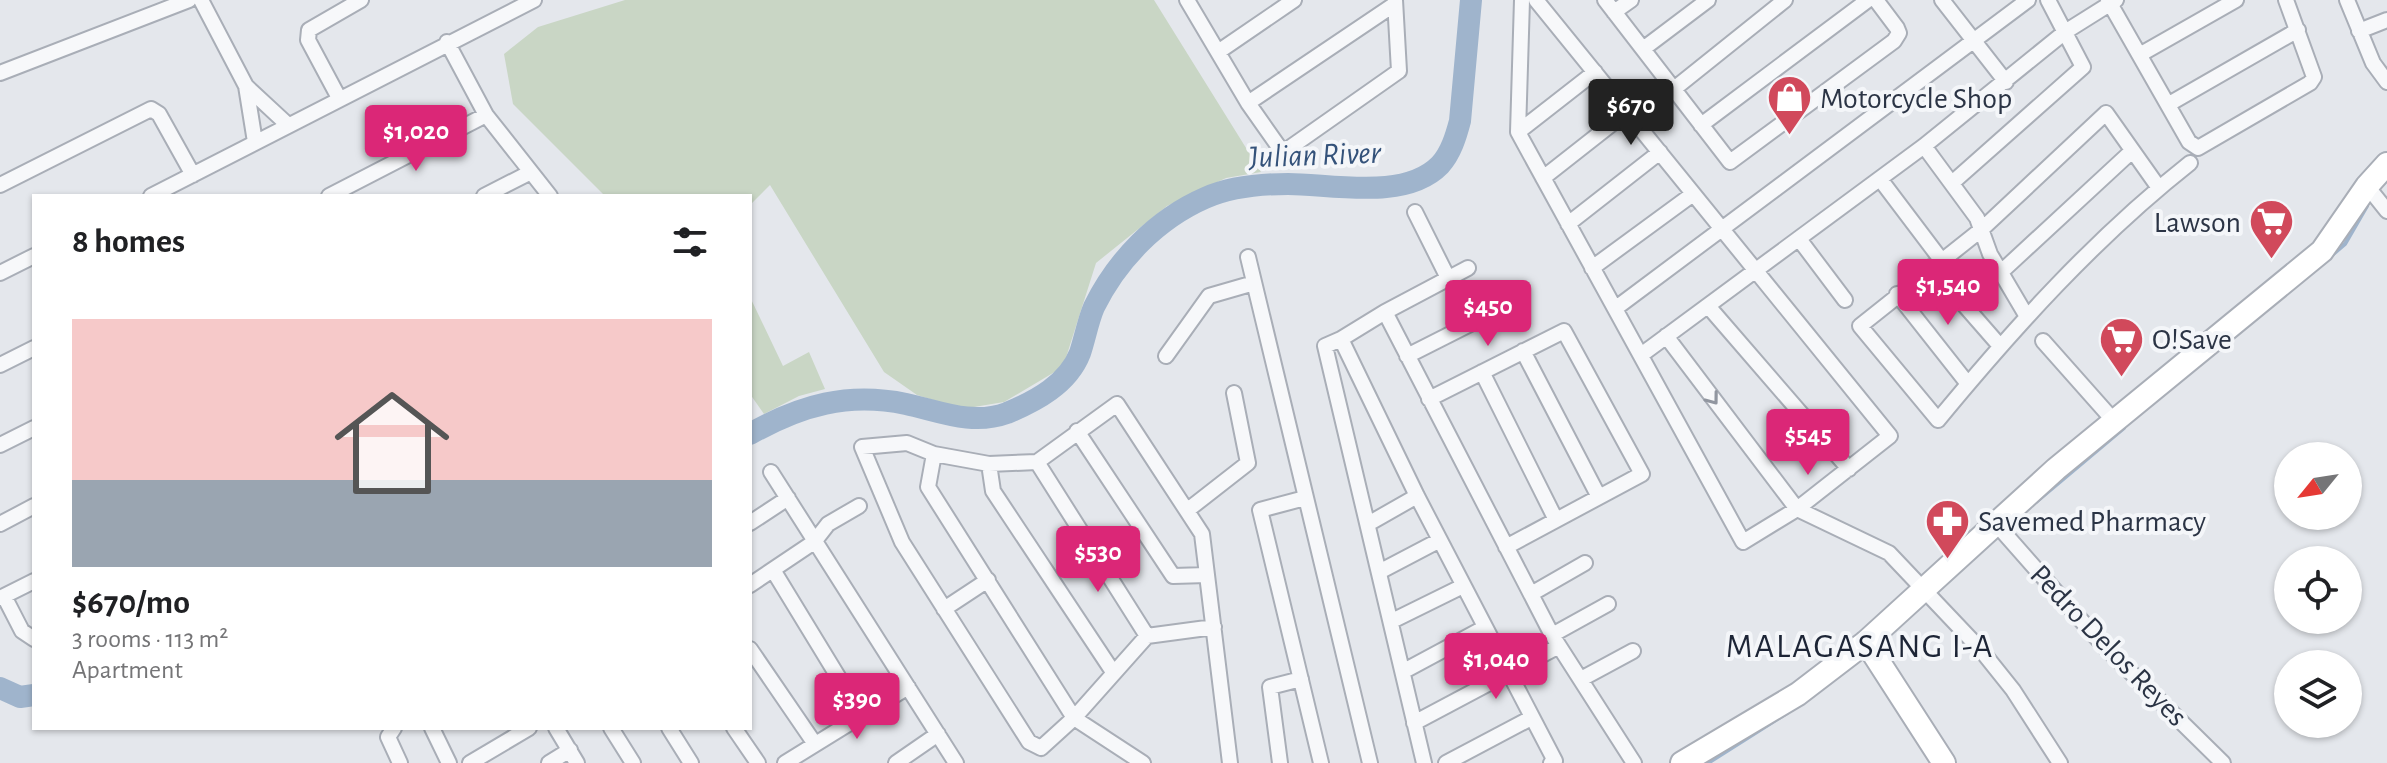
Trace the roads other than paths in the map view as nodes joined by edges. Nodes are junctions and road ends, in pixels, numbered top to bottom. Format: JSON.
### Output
{"nodes":[{"id":1,"x":189,"y":0,"type":"edge"},
{"id":2,"x":201,"y":0,"type":"edge"},
{"id":3,"x":361,"y":0,"type":"edge"},
{"id":4,"x":534,"y":0,"type":"edge"},
{"id":5,"x":1294,"y":0,"type":"edge"},
{"id":6,"x":1522,"y":0,"type":"edge"},
{"id":7,"x":1536,"y":0,"type":"edge"},
{"id":8,"x":1631,"y":0,"type":"edge"},
{"id":9,"x":1708,"y":0,"type":"edge"},
{"id":10,"x":1785,"y":0,"type":"edge"},
{"id":11,"x":1868,"y":0,"type":"edge"},
{"id":12,"x":1876,"y":0,"type":"edge"},
{"id":13,"x":2028,"y":0,"type":"edge"},
{"id":14,"x":2048,"y":0,"type":"edge"},
{"id":15,"x":2236,"y":0,"type":"edge"},
{"id":16,"x":2286,"y":0,"type":"edge"},
{"id":17,"x":2347,"y":0,"type":"edge"},
{"id":18,"x":1189,"y":1,"type":"edge"},
{"id":19,"x":1944,"y":1,"type":"edge"},
{"id":20,"x":2111,"y":1,"type":"edge"},
{"id":21,"x":1395,"y":2,"type":"edge"},
{"id":22,"x":1609,"y":6,"type":"edge"},
{"id":23,"x":2387,"y":20,"type":"edge"},
{"id":24,"x":2298,"y":30,"type":"junction"},
{"id":25,"x":2359,"y":31,"type":"junction"},
{"id":26,"x":2065,"y":32,"type":"junction"},
{"id":27,"x":447,"y":42,"type":"junction"},
{"id":28,"x":1976,"y":42,"type":"junction"},
{"id":29,"x":1643,"y":49,"type":"junction"},
{"id":30,"x":1218,"y":52,"type":"junction"},
{"id":31,"x":2141,"y":54,"type":"junction"},
{"id":32,"x":1595,"y":72,"type":"junction"},
{"id":33,"x":0,"y":73,"type":"edge"},
{"id":34,"x":2006,"y":82,"type":"junction"},
{"id":35,"x":2387,"y":82,"type":"edge"},
{"id":36,"x":246,"y":86,"type":"junction"},
{"id":37,"x":1673,"y":88,"type":"junction"},
{"id":38,"x":339,"y":98,"type":"junction"},
{"id":39,"x":1248,"y":103,"type":"junction"},
{"id":40,"x":2169,"y":104,"type":"junction"},
{"id":41,"x":486,"y":115,"type":"junction"},
{"id":42,"x":1631,"y":116,"type":"junction"},
{"id":43,"x":288,"y":125,"type":"junction"},
{"id":44,"x":1701,"y":125,"type":"junction"},
{"id":45,"x":1518,"y":132,"type":"junction"},
{"id":46,"x":255,"y":142,"type":"junction"},
{"id":47,"x":1924,"y":146,"type":"junction"},
{"id":48,"x":2132,"y":151,"type":"junction"},
{"id":49,"x":1660,"y":152,"type":"junction"},
{"id":50,"x":2190,"y":163,"type":"dead end"},
{"id":51,"x":2387,"y":164,"type":"edge"},
{"id":52,"x":531,"y":172,"type":"junction"},
{"id":53,"x":193,"y":175,"type":"junction"},
{"id":54,"x":1543,"y":178,"type":"junction"},
{"id":55,"x":1880,"y":179,"type":"junction"},
{"id":56,"x":1952,"y":183,"type":"junction"},
{"id":57,"x":0,"y":185,"type":"edge"},
{"id":58,"x":2367,"y":186,"type":"junction"},
{"id":59,"x":2159,"y":188,"type":"junction"},
{"id":60,"x":155,"y":194,"type":"edge"},
{"id":61,"x":333,"y":194,"type":"edge"},
{"id":62,"x":488,"y":194,"type":"edge"},
{"id":63,"x":548,"y":194,"type":"edge"},
{"id":64,"x":1693,"y":194,"type":"junction"},
{"id":65,"x":2387,"y":211,"type":"edge"},
{"id":66,"x":1415,"y":212,"type":"dead end"},
{"id":67,"x":1568,"y":224,"type":"junction"},
{"id":68,"x":1982,"y":229,"type":"junction"},
{"id":69,"x":1723,"y":230,"type":"junction"},
{"id":70,"x":1799,"y":239,"type":"junction"},
{"id":71,"x":32,"y":257,"type":"edge"},
{"id":72,"x":1248,"y":257,"type":"dead end"},
{"id":73,"x":1936,"y":264,"type":"junction"},
{"id":74,"x":1468,"y":268,"type":"dead end"},
{"id":75,"x":1592,"y":268,"type":"junction"},
{"id":76,"x":1756,"y":271,"type":"junction"},
{"id":77,"x":0,"y":273,"type":"edge"},
{"id":78,"x":2000,"y":273,"type":"junction"},
{"id":79,"x":1448,"y":278,"type":"junction"},
{"id":80,"x":1254,"y":283,"type":"junction"},
{"id":81,"x":1897,"y":294,"type":"junction"},
{"id":82,"x":1845,"y":300,"type":"dead end"},
{"id":83,"x":1708,"y":306,"type":"junction"},
{"id":84,"x":1616,"y":308,"type":"junction"},
{"id":85,"x":1385,"y":312,"type":"junction"},
{"id":86,"x":1492,"y":313,"type":"dead end"},
{"id":87,"x":2026,"y":315,"type":"junction"},
{"id":88,"x":1666,"y":336,"type":"junction"},
{"id":89,"x":1341,"y":339,"type":"junction"},
{"id":90,"x":2043,"y":341,"type":"dead end"},
{"id":91,"x":2000,"y":346,"type":"junction"},
{"id":92,"x":32,"y":349,"type":"edge"},
{"id":93,"x":1523,"y":351,"type":"junction"},
{"id":94,"x":1641,"y":355,"type":"junction"},
{"id":95,"x":1166,"y":356,"type":"dead end"},
{"id":96,"x":1407,"y":356,"type":"junction"},
{"id":97,"x":0,"y":365,"type":"edge"},
{"id":98,"x":1482,"y":372,"type":"junction"},
{"id":99,"x":1968,"y":384,"type":"junction"},
{"id":100,"x":1234,"y":393,"type":"dead end"},
{"id":101,"x":1429,"y":399,"type":"junction"},
{"id":102,"x":2114,"y":421,"type":"junction"},
{"id":103,"x":32,"y":429,"type":"edge"},
{"id":104,"x":1077,"y":431,"type":"junction"},
{"id":105,"x":0,"y":445,"type":"edge"},
{"id":106,"x":934,"y":454,"type":"junction"},
{"id":107,"x":1037,"y":462,"type":"junction"},
{"id":108,"x":989,"y":464,"type":"junction"},
{"id":109,"x":1849,"y":469,"type":"junction"},
{"id":110,"x":771,"y":472,"type":"dead end"},
{"id":111,"x":1417,"y":496,"type":"junction"},
{"id":112,"x":1599,"y":497,"type":"junction"},
{"id":113,"x":788,"y":498,"type":"junction"},
{"id":114,"x":1305,"y":498,"type":"junction"},
{"id":115,"x":859,"y":506,"type":"dead end"},
{"id":116,"x":32,"y":507,"type":"edge"},
{"id":117,"x":1189,"y":509,"type":"junction"},
{"id":118,"x":1797,"y":509,"type":"junction"},
{"id":119,"x":1556,"y":520,"type":"junction"},
{"id":120,"x":752,"y":522,"type":"edge"},
{"id":121,"x":0,"y":524,"type":"edge"},
{"id":122,"x":1368,"y":524,"type":"junction"},
{"id":123,"x":1998,"y":526,"type":"junction"},
{"id":124,"x":1440,"y":540,"type":"junction"},
{"id":125,"x":814,"y":542,"type":"junction"},
{"id":126,"x":1506,"y":547,"type":"junction"},
{"id":127,"x":1585,"y":563,"type":"dead end"},
{"id":128,"x":773,"y":570,"type":"junction"},
{"id":129,"x":1379,"y":572,"type":"junction"},
{"id":130,"x":1207,"y":575,"type":"junction"},
{"id":131,"x":988,"y":580,"type":"junction"},
{"id":132,"x":32,"y":582,"type":"edge"},
{"id":133,"x":752,"y":584,"type":"edge"},
{"id":134,"x":1463,"y":586,"type":"junction"},
{"id":135,"x":1923,"y":591,"type":"junction"},
{"id":136,"x":1531,"y":594,"type":"junction"},
{"id":137,"x":2,"y":597,"type":"edge"},
{"id":138,"x":1608,"y":604,"type":"dead end"},
{"id":139,"x":944,"y":609,"type":"junction"},
{"id":140,"x":1392,"y":621,"type":"junction"},
{"id":141,"x":1214,"y":627,"type":"junction"},
{"id":142,"x":1484,"y":628,"type":"junction"},
{"id":143,"x":1147,"y":636,"type":"junction"},
{"id":144,"x":32,"y":638,"type":"edge"},
{"id":145,"x":1556,"y":641,"type":"junction"},
{"id":146,"x":1860,"y":647,"type":"junction"},
{"id":147,"x":1633,"y":651,"type":"dead end"},
{"id":148,"x":752,"y":652,"type":"edge"},
{"id":149,"x":1404,"y":671,"type":"junction"},
{"id":150,"x":1113,"y":672,"type":"junction"},
{"id":151,"x":1509,"y":673,"type":"junction"},
{"id":152,"x":1583,"y":678,"type":"junction"},
{"id":153,"x":1301,"y":679,"type":"junction"},
{"id":154,"x":908,"y":687,"type":"junction"},
{"id":155,"x":862,"y":716,"type":"junction"},
{"id":156,"x":1074,"y":718,"type":"junction"},
{"id":157,"x":1531,"y":718,"type":"junction"},
{"id":158,"x":1414,"y":723,"type":"junction"},
{"id":159,"x":393,"y":730,"type":"edge"},
{"id":160,"x":433,"y":730,"type":"edge"},
{"id":161,"x":526,"y":730,"type":"edge"},
{"id":162,"x":557,"y":730,"type":"edge"},
{"id":163,"x":612,"y":730,"type":"edge"},
{"id":164,"x":670,"y":730,"type":"edge"},
{"id":165,"x":735,"y":730,"type":"edge"},
{"id":166,"x":938,"y":734,"type":"junction"},
{"id":167,"x":815,"y":744,"type":"junction"},
{"id":168,"x":1128,"y":753,"type":"junction"},
{"id":169,"x":574,"y":757,"type":"edge"},
{"id":170,"x":400,"y":763,"type":"edge"},
{"id":171,"x":449,"y":763,"type":"edge"},
{"id":172,"x":470,"y":763,"type":"edge"},
{"id":173,"x":549,"y":763,"type":"edge"},
{"id":174,"x":633,"y":763,"type":"edge"},
{"id":175,"x":691,"y":763,"type":"edge"},
{"id":176,"x":758,"y":763,"type":"edge"},
{"id":177,"x":785,"y":763,"type":"edge"},
{"id":178,"x":896,"y":763,"type":"edge"},
{"id":179,"x":956,"y":763,"type":"edge"},
{"id":180,"x":1113,"y":763,"type":"edge"},
{"id":181,"x":1143,"y":763,"type":"edge"},
{"id":182,"x":1230,"y":763,"type":"edge"},
{"id":183,"x":1280,"y":763,"type":"edge"},
{"id":184,"x":1321,"y":763,"type":"edge"},
{"id":185,"x":1370,"y":763,"type":"edge"},
{"id":186,"x":1424,"y":763,"type":"edge"},
{"id":187,"x":1446,"y":763,"type":"edge"},
{"id":188,"x":1551,"y":763,"type":"edge"},
{"id":189,"x":1634,"y":763,"type":"edge"},
{"id":190,"x":1682,"y":763,"type":"edge"},
{"id":191,"x":1929,"y":763,"type":"edge"},
{"id":192,"x":1944,"y":763,"type":"edge"},
{"id":193,"x":2060,"y":763,"type":"edge"},
{"id":194,"x":2223,"y":763,"type":"edge"}],
"edges":[{"from":1,"to":33,"type":"street"},
{"from":2,"to":36,"type":"street"},
{"from":3,"to":38,"type":"street"},
{"from":4,"to":27,"type":"street"},
{"from":5,"to":30,"type":"street"},
{"from":6,"to":45,"type":"street"},
{"from":7,"to":32,"type":"street"},
{"from":8,"to":22,"type":"street"},
{"from":9,"to":29,"type":"street"},
{"from":10,"to":37,"type":"street"},
{"from":11,"to":44,"type":"street"},
{"from":12,"to":44,"type":"street"},
{"from":13,"to":28,"type":"street"},
{"from":14,"to":26,"type":"street"},
{"from":15,"to":31,"type":"street"},
{"from":16,"to":24,"type":"street"},
{"from":17,"to":25,"type":"street"},
{"from":18,"to":30,"type":"street"},
{"from":19,"to":28,"type":"street"},
{"from":20,"to":26,"type":"street"},
{"from":20,"to":31,"type":"street"},
{"from":21,"to":39,"type":"street"},
{"from":21,"to":39,"type":"street"},
{"from":22,"to":29,"type":"street"},
{"from":23,"to":25,"type":"street"},
{"from":24,"to":40,"type":"street"},
{"from":24,"to":40,"type":"street"},
{"from":25,"to":35,"type":"street"},
{"from":26,"to":34,"type":"street"},
{"from":26,"to":56,"type":"street"},
{"from":27,"to":38,"type":"street"},
{"from":27,"to":41,"type":"street"},
{"from":28,"to":34,"type":"street"},
{"from":28,"to":69,"type":"street"},
{"from":29,"to":37,"type":"street"},
{"from":30,"to":39,"type":"street"},
{"from":31,"to":40,"type":"street"},
{"from":32,"to":42,"type":"street"},
{"from":32,"to":45,"type":"street"},
{"from":34,"to":47,"type":"street"},
{"from":36,"to":43,"type":"street"},
{"from":36,"to":46,"type":"street"},
{"from":37,"to":42,"type":"street"},
{"from":37,"to":44,"type":"street"},
{"from":38,"to":43,"type":"street"},
{"from":41,"to":52,"type":"street"},
{"from":41,"to":61,"type":"street"},
{"from":42,"to":49,"type":"street"},
{"from":42,"to":54,"type":"street"},
{"from":43,"to":46,"type":"street"},
{"from":45,"to":54,"type":"street"},
{"from":46,"to":53,"type":"street"},
{"from":47,"to":55,"type":"street"},
{"from":47,"to":56,"type":"street"},
{"from":48,"to":59,"type":"street"},
{"from":48,"to":68,"type":"street"},
{"from":48,"to":78,"type":"street"},
{"from":49,"to":64,"type":"street"},
{"from":49,"to":67,"type":"street"},
{"from":50,"to":59,"type":"street"},
{"from":51,"to":58,"type":"main road"},
{"from":52,"to":62,"type":"street"},
{"from":52,"to":63,"type":"street"},
{"from":53,"to":57,"type":"street"},
{"from":53,"to":60,"type":"street"},
{"from":54,"to":67,"type":"street"},
{"from":55,"to":70,"type":"street"},
{"from":55,"to":73,"type":"street"},
{"from":56,"to":68,"type":"street"},
{"from":58,"to":65,"type":"street"},
{"from":58,"to":102,"type":"main road"},
{"from":59,"to":87,"type":"street"},
{"from":64,"to":69,"type":"street"},
{"from":64,"to":75,"type":"street"},
{"from":66,"to":79,"type":"street"},
{"from":67,"to":75,"type":"street"},
{"from":68,"to":73,"type":"street"},
{"from":68,"to":78,"type":"street"},
{"from":69,"to":76,"type":"street"},
{"from":69,"to":84,"type":"street"},
{"from":70,"to":76,"type":"street"},
{"from":70,"to":82,"type":"street"},
{"from":71,"to":77,"type":"street"},
{"from":72,"to":80,"type":"street"},
{"from":73,"to":81,"type":"street"},
{"from":73,"to":91,"type":"street"},
{"from":74,"to":79,"type":"street"},
{"from":75,"to":84,"type":"street"},
{"from":76,"to":83,"type":"street"},
{"from":76,"to":109,"type":"street"},
{"from":78,"to":87,"type":"street"},
{"from":79,"to":85,"type":"street"},
{"from":80,"to":95,"type":"street"},
{"from":80,"to":114,"type":"street"},
{"from":81,"to":99,"type":"street"},
{"from":81,"to":99,"type":"street"},
{"from":83,"to":88,"type":"street"},
{"from":83,"to":109,"type":"street"},
{"from":84,"to":94,"type":"street"},
{"from":85,"to":89,"type":"street"},
{"from":85,"to":96,"type":"street"},
{"from":86,"to":96,"type":"street"},
{"from":87,"to":91,"type":"street"},
{"from":88,"to":94,"type":"street"},
{"from":88,"to":118,"type":"street","one_way":true},
{"from":89,"to":111,"type":"street"},
{"from":89,"to":122,"type":"street"},
{"from":90,"to":102,"type":"street"},
{"from":91,"to":99,"type":"street"},
{"from":92,"to":97,"type":"street"},
{"from":93,"to":98,"type":"street"},
{"from":93,"to":112,"type":"street"},
{"from":93,"to":112,"type":"street"},
{"from":94,"to":118,"type":"street"},
{"from":96,"to":101,"type":"street"},
{"from":98,"to":101,"type":"street"},
{"from":98,"to":119,"type":"street"},
{"from":100,"to":117,"type":"street"},
{"from":101,"to":126,"type":"street"},
{"from":102,"to":123,"type":"main road"},
{"from":103,"to":105,"type":"street"},
{"from":104,"to":107,"type":"street"},
{"from":104,"to":117,"type":"street"},
{"from":104,"to":130,"type":"street"},
{"from":106,"to":108,"type":"street"},
{"from":106,"to":131,"type":"street"},
{"from":106,"to":139,"type":"street"},
{"from":107,"to":108,"type":"street"},
{"from":107,"to":143,"type":"street"},
{"from":108,"to":150,"type":"street"},
{"from":109,"to":118,"type":"street"},
{"from":110,"to":113,"type":"street"},
{"from":111,"to":122,"type":"street"},
{"from":111,"to":124,"type":"street"},
{"from":112,"to":119,"type":"street"},
{"from":113,"to":120,"type":"street"},
{"from":113,"to":125,"type":"street"},
{"from":114,"to":153,"type":"street"},
{"from":114,"to":185,"type":"street"},
{"from":115,"to":125,"type":"street"},
{"from":116,"to":121,"type":"street"},
{"from":117,"to":130,"type":"street"},
{"from":118,"to":135,"type":"street"},
{"from":119,"to":126,"type":"street"},
{"from":122,"to":129,"type":"street"},
{"from":123,"to":135,"type":"main road"},
{"from":123,"to":194,"type":"street","name":"Pedro Delos Reyes"},
{"from":124,"to":129,"type":"street"},
{"from":124,"to":134,"type":"street"},
{"from":125,"to":128,"type":"street"},
{"from":125,"to":154,"type":"street"},
{"from":126,"to":136,"type":"street"},
{"from":127,"to":136,"type":"street"},
{"from":128,"to":133,"type":"street"},
{"from":128,"to":155,"type":"street"},
{"from":129,"to":140,"type":"street"},
{"from":130,"to":141,"type":"street"},
{"from":131,"to":139,"type":"street"},
{"from":131,"to":156,"type":"street"},
{"from":132,"to":137,"type":"street"},
{"from":134,"to":140,"type":"street"},
{"from":134,"to":142,"type":"street"},
{"from":135,"to":146,"type":"main road"},
{"from":135,"to":193,"type":"street"},
{"from":136,"to":145,"type":"street"},
{"from":137,"to":144,"type":"street"},
{"from":138,"to":145,"type":"street"},
{"from":139,"to":156,"type":"street"},
{"from":140,"to":149,"type":"street"},
{"from":141,"to":143,"type":"street"},
{"from":141,"to":182,"type":"street"},
{"from":142,"to":149,"type":"street"},
{"from":142,"to":151,"type":"street"},
{"from":143,"to":150,"type":"street"},
{"from":145,"to":151,"type":"street"},
{"from":145,"to":152,"type":"street"},
{"from":146,"to":190,"type":"main road"},
{"from":146,"to":191,"type":"main road"},
{"from":146,"to":192,"type":"main road"},
{"from":147,"to":152,"type":"street"},
{"from":148,"to":167,"type":"street"},
{"from":149,"to":158,"type":"street"},
{"from":150,"to":156,"type":"street"},
{"from":151,"to":157,"type":"street"},
{"from":151,"to":158,"type":"street"},
{"from":152,"to":189,"type":"street"},
{"from":153,"to":183,"type":"street"},
{"from":153,"to":184,"type":"street"},
{"from":154,"to":155,"type":"street"},
{"from":154,"to":166,"type":"street"},
{"from":155,"to":167,"type":"street"},
{"from":156,"to":168,"type":"street"},
{"from":157,"to":187,"type":"street"},
{"from":157,"to":188,"type":"street"},
{"from":158,"to":186,"type":"street"},
{"from":159,"to":170,"type":"street"},
{"from":160,"to":171,"type":"street"},
{"from":161,"to":172,"type":"street"},
{"from":162,"to":169,"type":"street"},
{"from":163,"to":174,"type":"street"},
{"from":164,"to":175,"type":"street"},
{"from":165,"to":176,"type":"street"},
{"from":166,"to":178,"type":"street"},
{"from":166,"to":179,"type":"street"},
{"from":167,"to":177,"type":"street"},
{"from":168,"to":180,"type":"street"},
{"from":168,"to":181,"type":"street"},
{"from":169,"to":173,"type":"street"}]}
